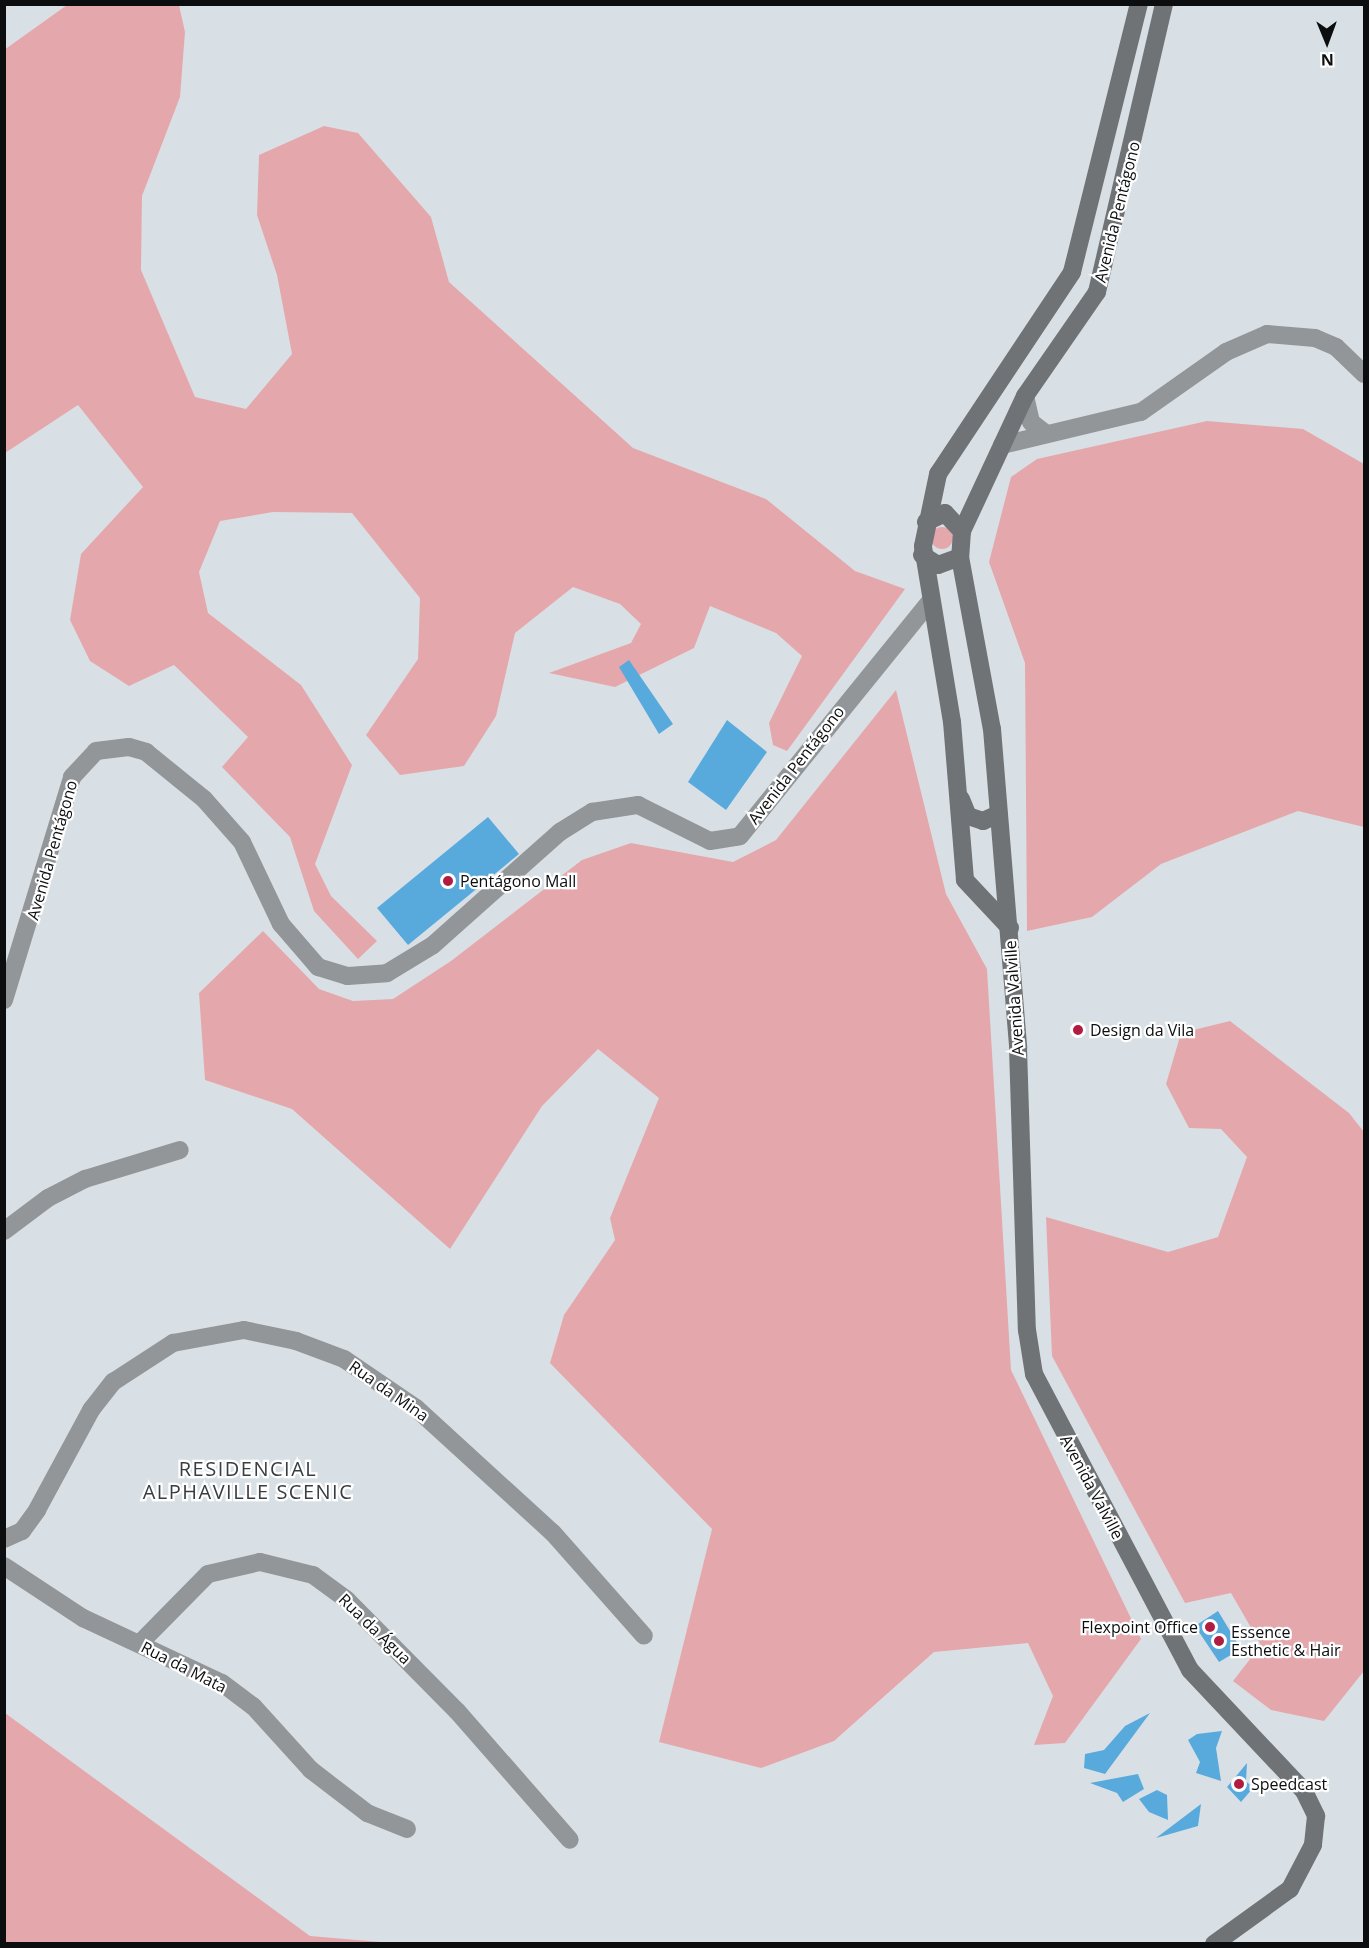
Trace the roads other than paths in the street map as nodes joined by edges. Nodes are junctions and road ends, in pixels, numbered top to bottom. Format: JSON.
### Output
{"nodes":[{"id":1,"x":1139,"y":4,"type":"edge"},
{"id":2,"x":1164,"y":4,"type":"edge"},
{"id":3,"x":1365,"y":374,"type":"edge"},
{"id":4,"x":1025,"y":396,"type":"junction"},
{"id":5,"x":1045,"y":433,"type":"junction"},
{"id":6,"x":1002,"y":445,"type":"junction"},
{"id":7,"x":926,"y":522,"type":"junction"},
{"id":8,"x":962,"y":531,"type":"junction"},
{"id":9,"x":922,"y":555,"type":"junction"},
{"id":10,"x":960,"y":557,"type":"junction"},
{"id":11,"x":930,"y":601,"type":"junction"},
{"id":12,"x":958,"y":792,"type":"junction"},
{"id":13,"x":999,"y":814,"type":"junction"},
{"id":14,"x":1010,"y":928,"type":"junction"},
{"id":15,"x":4,"y":1000,"type":"edge"},
{"id":16,"x":180,"y":1150,"type":"dead end"},
{"id":17,"x":4,"y":1231,"type":"edge"},
{"id":18,"x":4,"y":1539,"type":"edge"},
{"id":19,"x":4,"y":1566,"type":"edge"},
{"id":20,"x":644,"y":1636,"type":"dead end"},
{"id":21,"x":140,"y":1643,"type":"junction"},
{"id":22,"x":406,"y":1829,"type":"dead end"},
{"id":23,"x":570,"y":1840,"type":"dead end"},
{"id":24,"x":1214,"y":1944,"type":"edge"}],
"edges":[{"from":1,"to":7,"type":"main road","name":"Avenida Pentágono"},
{"from":2,"to":4,"type":"main road","name":"Avenida Pentágono"},
{"from":3,"to":5,"type":"street"},
{"from":4,"to":5,"type":"street"},
{"from":4,"to":6,"type":"main road","name":"Avenida Pentágono"},
{"from":5,"to":6,"type":"street"},
{"from":6,"to":8,"type":"main road","name":"Avenida Pentágono"},
{"from":7,"to":8,"type":"main road"},
{"from":7,"to":9,"type":"main road","name":"Avenida Valville"},
{"from":8,"to":10,"type":"main road","name":"Avenida Valville"},
{"from":9,"to":10,"type":"main road"},
{"from":9,"to":11,"type":"main road","name":"Avenida Valville"},
{"from":10,"to":13,"type":"main road","name":"Avenida Valville"},
{"from":11,"to":12,"type":"main road","name":"Avenida Valville"},
{"from":11,"to":15,"type":"street","name":"Avenida Pentágono"},
{"from":12,"to":13,"type":"main road"},
{"from":12,"to":14,"type":"main road","name":"Avenida Valville"},
{"from":13,"to":14,"type":"main road","name":"Avenida Valville"},
{"from":14,"to":24,"type":"main road","name":"Avenida Valville"},
{"from":16,"to":17,"type":"street"},
{"from":18,"to":20,"type":"street","name":"Rua da Mina"},
{"from":19,"to":21,"type":"street","name":"Rua da Mata"},
{"from":21,"to":22,"type":"street","name":"Rua da Mata"},
{"from":21,"to":23,"type":"street","name":"Rua da Água"}]}
